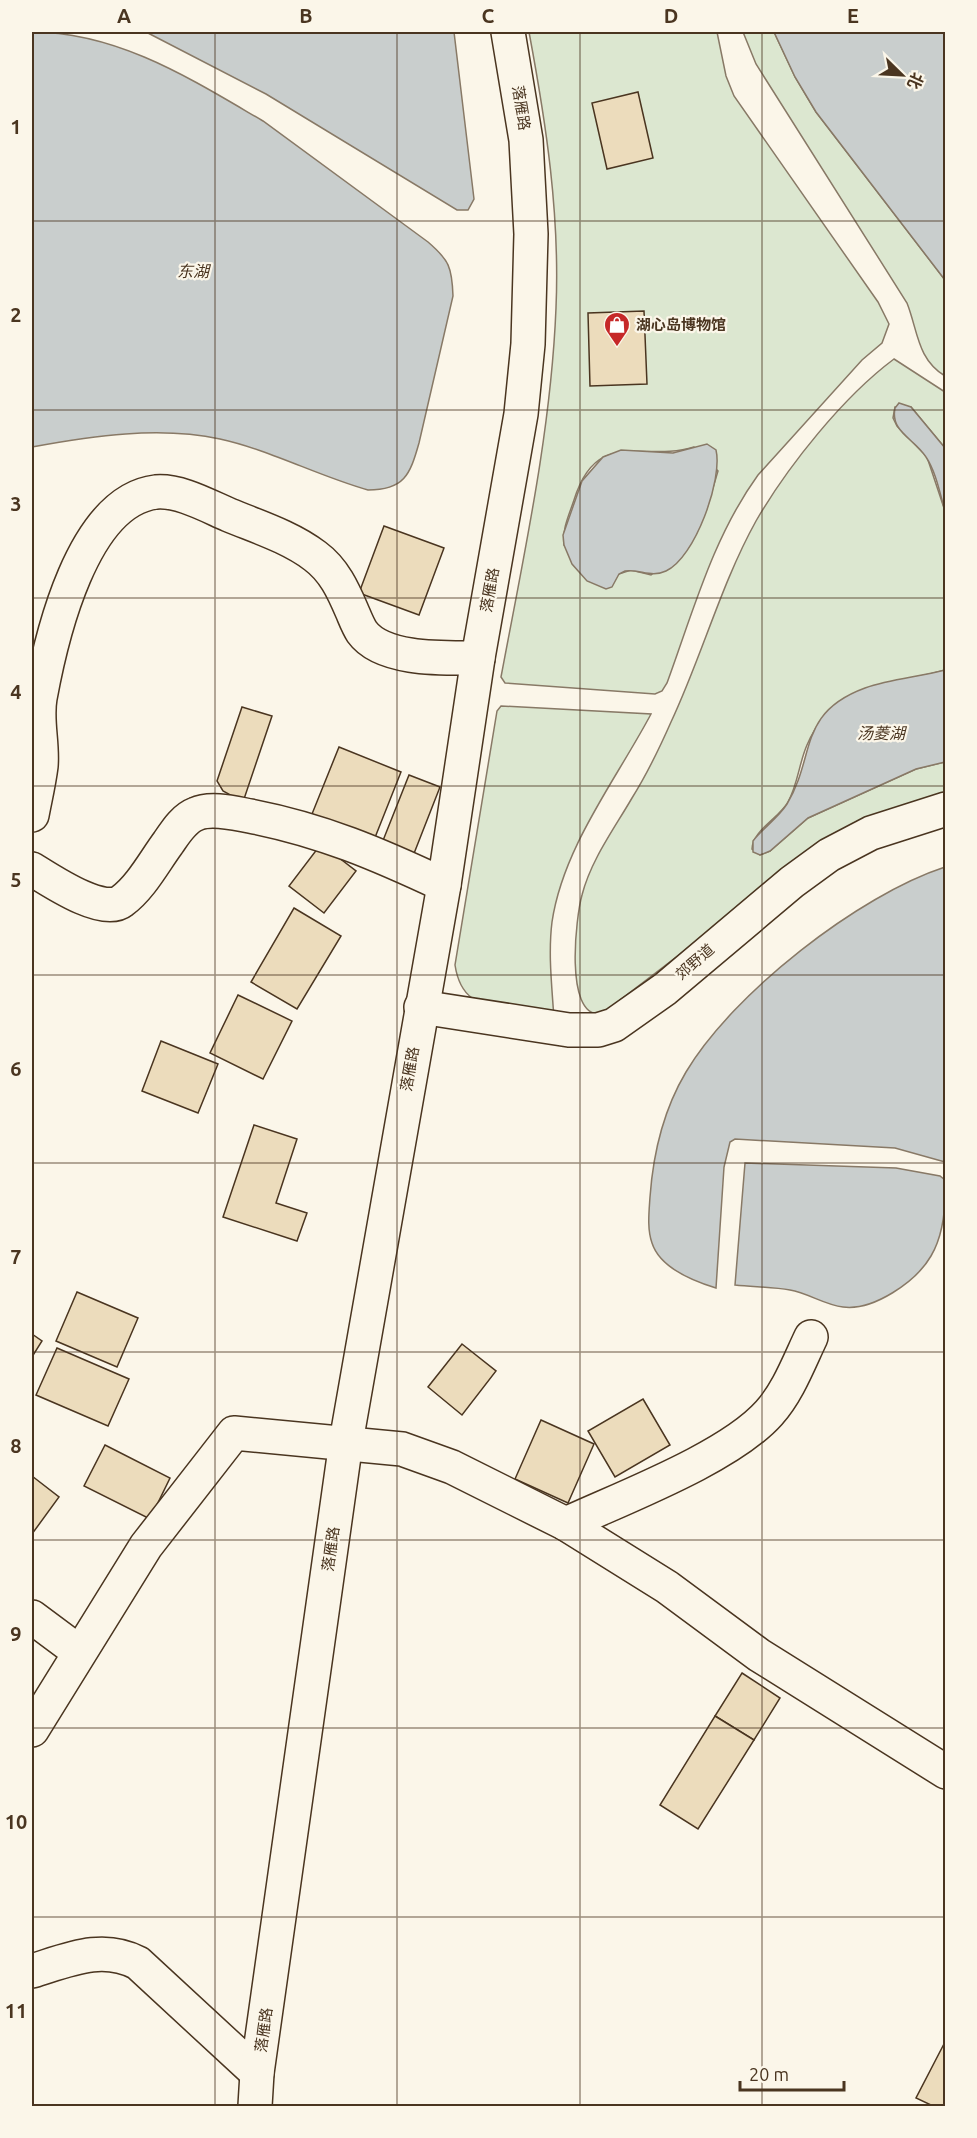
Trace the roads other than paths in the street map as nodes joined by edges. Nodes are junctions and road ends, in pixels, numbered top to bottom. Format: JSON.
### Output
{"nodes":[{"id":1,"x":508,"y":32,"type":"edge"},
{"id":2,"x":478,"y":658,"type":"junction"},
{"id":3,"x":945,"y":809,"type":"edge"},
{"id":4,"x":32,"y":815,"type":"edge"},
{"id":5,"x":32,"y":869,"type":"edge"},
{"id":6,"x":444,"y":885,"type":"junction"},
{"id":7,"x":421,"y":1007,"type":"junction"},
{"id":8,"x":811,"y":1337,"type":"dead end"},
{"id":9,"x":346,"y":1442,"type":"junction"},
{"id":10,"x":566,"y":1524,"type":"junction"},
{"id":11,"x":32,"y":1617,"type":"edge"},
{"id":12,"x":79,"y":1652,"type":"junction"},
{"id":13,"x":32,"y":1730,"type":"edge"},
{"id":14,"x":945,"y":1772,"type":"edge"},
{"id":15,"x":32,"y":1971,"type":"edge"},
{"id":16,"x":257,"y":2073,"type":"junction"},
{"id":17,"x":255,"y":2106,"type":"edge"}],
"edges":[{"from":1,"to":2,"type":"street","name":"落雁路"},
{"from":2,"to":4,"type":"street"},
{"from":2,"to":6,"type":"street","name":"落雁路"},
{"from":3,"to":7,"type":"street","name":"郊野道"},
{"from":5,"to":6,"type":"street"},
{"from":6,"to":7,"type":"street","name":"落雁路"},
{"from":7,"to":9,"type":"street","name":"落雁路"},
{"from":8,"to":10,"type":"street"},
{"from":9,"to":10,"type":"street"},
{"from":9,"to":12,"type":"street"},
{"from":9,"to":16,"type":"street","name":"落雁路"},
{"from":10,"to":14,"type":"street"},
{"from":11,"to":12,"type":"street"},
{"from":12,"to":13,"type":"street"},
{"from":15,"to":16,"type":"street"},
{"from":16,"to":17,"type":"street","name":"落雁路"}]}
